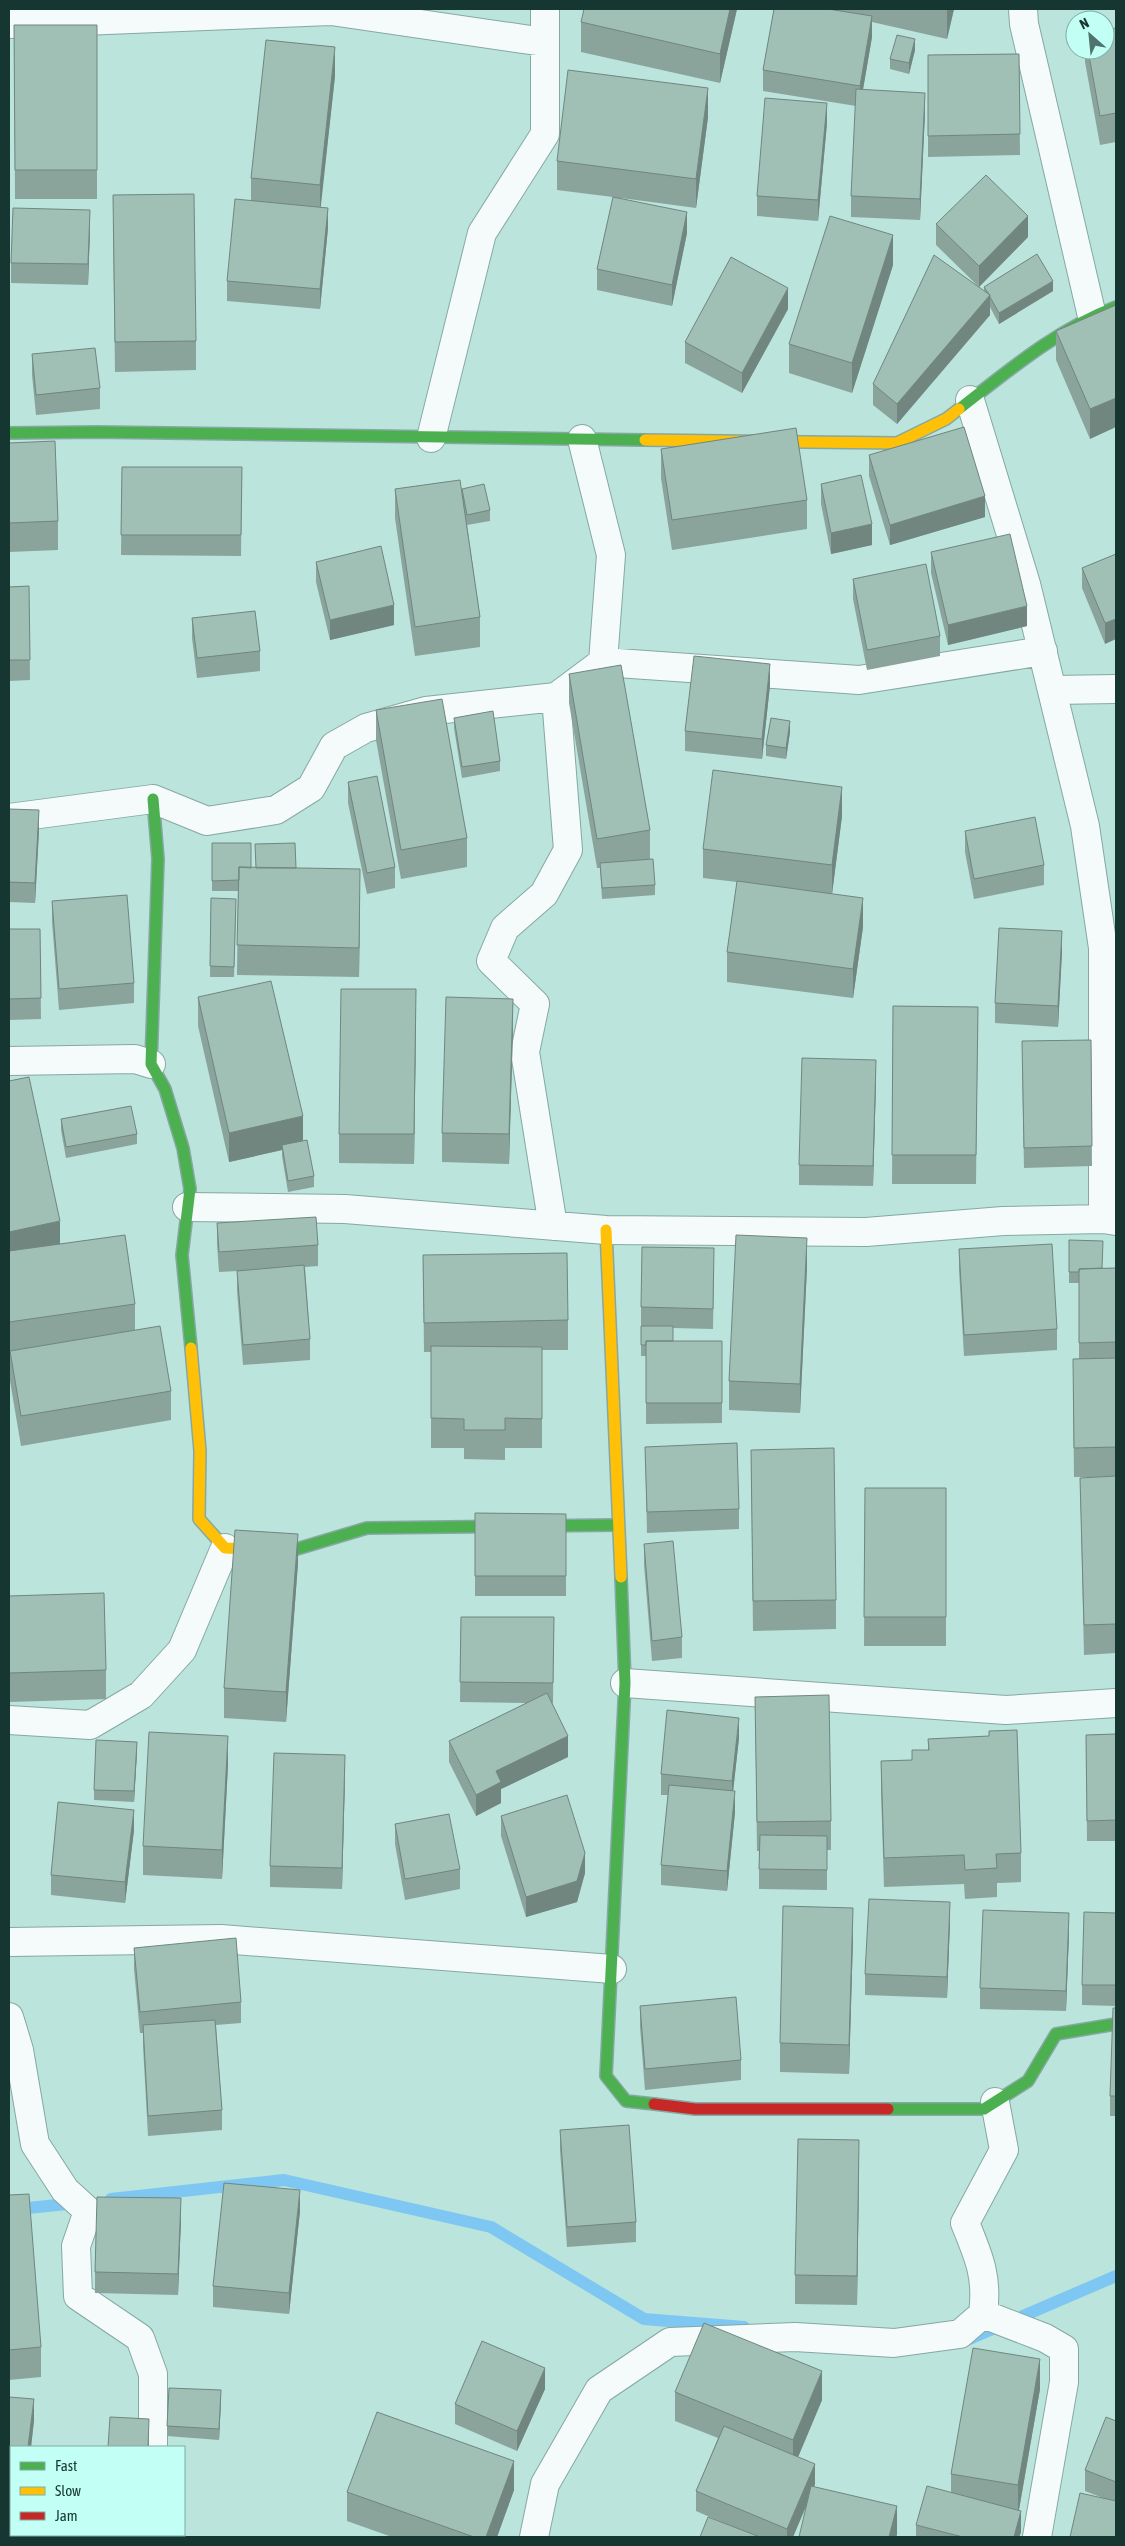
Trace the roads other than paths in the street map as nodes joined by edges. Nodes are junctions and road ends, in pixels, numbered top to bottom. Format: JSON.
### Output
{"nodes":[{"id":1,"x":545,"y":9,"type":"edge"},
{"id":2,"x":1023,"y":9,"type":"edge"},
{"id":3,"x":9,"y":24,"type":"edge"},
{"id":4,"x":544,"y":42,"type":"junction"},
{"id":5,"x":1104,"y":312,"type":"edge"},
{"id":6,"x":970,"y":400,"type":"junction"},
{"id":7,"x":9,"y":433,"type":"edge"},
{"id":8,"x":431,"y":438,"type":"junction"},
{"id":9,"x":582,"y":439,"type":"junction"},
{"id":10,"x":1043,"y":651,"type":"junction"},
{"id":11,"x":603,"y":662,"type":"junction"},
{"id":12,"x":1116,"y":689,"type":"edge"},
{"id":13,"x":1053,"y":690,"type":"junction"},
{"id":14,"x":556,"y":697,"type":"junction"},
{"id":15,"x":153,"y":799,"type":"junction"},
{"id":16,"x":9,"y":818,"type":"edge"},
{"id":17,"x":9,"y":1061,"type":"edge"},
{"id":18,"x":151,"y":1064,"type":"junction"},
{"id":19,"x":187,"y":1207,"type":"junction"},
{"id":20,"x":1110,"y":1220,"type":"edge"},
{"id":21,"x":553,"y":1226,"type":"junction"},
{"id":22,"x":606,"y":1230,"type":"junction"},
{"id":23,"x":618,"y":1526,"type":"junction"},
{"id":24,"x":225,"y":1548,"type":"junction"},
{"id":25,"x":625,"y":1683,"type":"junction"},
{"id":26,"x":1116,"y":1703,"type":"edge"},
{"id":27,"x":9,"y":1720,"type":"edge"},
{"id":28,"x":9,"y":1942,"type":"edge"},
{"id":29,"x":612,"y":1969,"type":"junction"},
{"id":30,"x":9,"y":2017,"type":"edge"},
{"id":31,"x":1116,"y":2024,"type":"edge"},
{"id":32,"x":995,"y":2102,"type":"junction"},
{"id":33,"x":983,"y":2314,"type":"junction"},
{"id":34,"x":153,"y":2446,"type":"edge"},
{"id":35,"x":534,"y":2537,"type":"edge"},
{"id":36,"x":1037,"y":2537,"type":"edge"}],
"edges":[{"from":1,"to":4,"type":"street"},
{"from":2,"to":5,"type":"street"},
{"from":3,"to":4,"type":"street"},
{"from":4,"to":8,"type":"street"},
{"from":5,"to":6,"type":"street"},
{"from":6,"to":9,"type":"street"},
{"from":6,"to":10,"type":"street"},
{"from":7,"to":8,"type":"street"},
{"from":8,"to":9,"type":"street"},
{"from":9,"to":11,"type":"street"},
{"from":10,"to":11,"type":"street"},
{"from":10,"to":13,"type":"street"},
{"from":11,"to":14,"type":"street"},
{"from":12,"to":13,"type":"street"},
{"from":13,"to":20,"type":"street"},
{"from":14,"to":15,"type":"street"},
{"from":14,"to":21,"type":"street"},
{"from":15,"to":16,"type":"street"},
{"from":15,"to":18,"type":"street"},
{"from":17,"to":18,"type":"street"},
{"from":18,"to":19,"type":"street"},
{"from":19,"to":21,"type":"street"},
{"from":19,"to":24,"type":"street"},
{"from":20,"to":22,"type":"street"},
{"from":21,"to":22,"type":"street"},
{"from":22,"to":23,"type":"street"},
{"from":23,"to":24,"type":"street"},
{"from":23,"to":25,"type":"street"},
{"from":24,"to":27,"type":"street"},
{"from":25,"to":26,"type":"street"},
{"from":25,"to":29,"type":"street"},
{"from":28,"to":29,"type":"street"},
{"from":29,"to":32,"type":"street"},
{"from":30,"to":34,"type":"street"},
{"from":31,"to":32,"type":"street"},
{"from":32,"to":33,"type":"street"},
{"from":33,"to":35,"type":"street"},
{"from":33,"to":36,"type":"street"}]}
